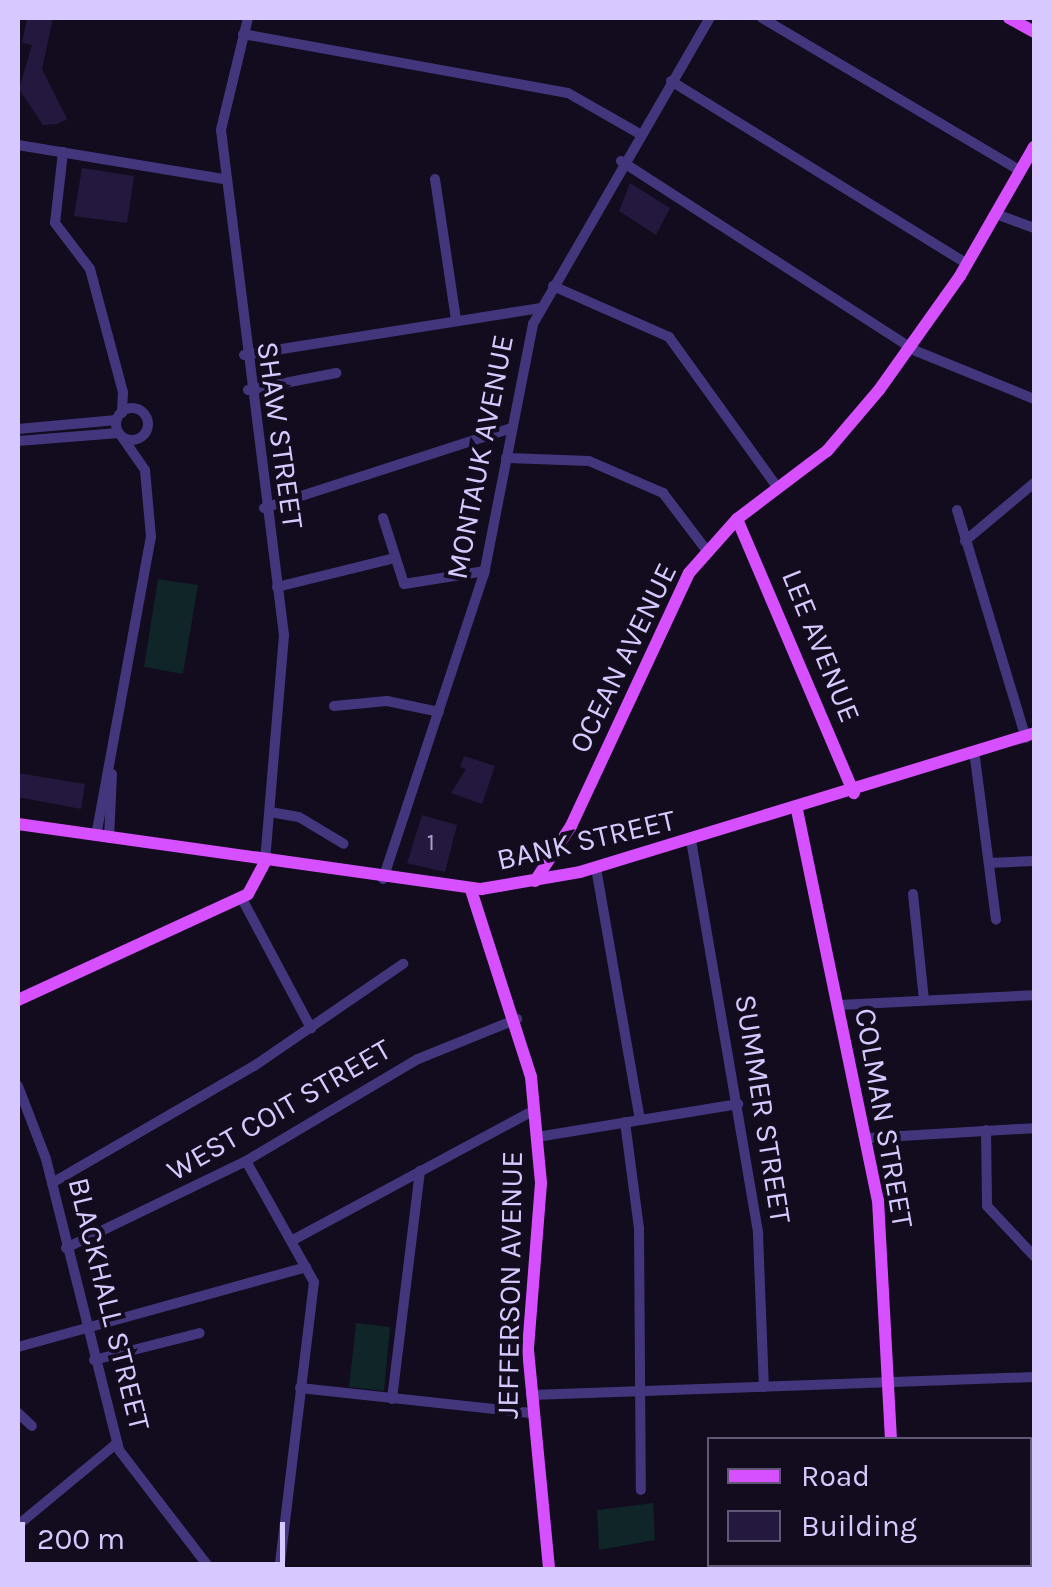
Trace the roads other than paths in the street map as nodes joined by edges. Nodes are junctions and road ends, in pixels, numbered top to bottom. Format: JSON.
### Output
{"nodes":[{"id":1,"x":248,"y":18,"type":"edge"},
{"id":2,"x":710,"y":18,"type":"edge"},
{"id":3,"x":762,"y":18,"type":"edge"},
{"id":4,"x":1009,"y":18,"type":"edge"},
{"id":5,"x":1034,"y":32,"type":"edge"},
{"id":6,"x":242,"y":34,"type":"junction"},
{"id":7,"x":671,"y":81,"type":"junction"},
{"id":8,"x":638,"y":133,"type":"junction"},
{"id":9,"x":18,"y":145,"type":"edge"},
{"id":10,"x":1034,"y":147,"type":"edge"},
{"id":11,"x":63,"y":152,"type":"junction"},
{"id":12,"x":621,"y":161,"type":"junction"},
{"id":13,"x":1020,"y":171,"type":"junction"},
{"id":14,"x":223,"y":179,"type":"junction"},
{"id":15,"x":436,"y":180,"type":"dead end"},
{"id":16,"x":996,"y":214,"type":"junction"},
{"id":17,"x":1034,"y":228,"type":"edge"},
{"id":18,"x":967,"y":264,"type":"junction"},
{"id":19,"x":553,"y":286,"type":"junction"},
{"id":20,"x":541,"y":308,"type":"junction"},
{"id":21,"x":456,"y":320,"type":"junction"},
{"id":22,"x":911,"y":348,"type":"junction"},
{"id":23,"x":244,"y":356,"type":"junction"},
{"id":24,"x":336,"y":373,"type":"dead end"},
{"id":25,"x":248,"y":390,"type":"junction"},
{"id":26,"x":123,"y":392,"type":"junction"},
{"id":27,"x":1034,"y":400,"type":"edge"},
{"id":28,"x":138,"y":410,"type":"junction"},
{"id":29,"x":119,"y":416,"type":"junction"},
{"id":30,"x":512,"y":428,"type":"junction"},
{"id":31,"x":18,"y":429,"type":"edge"},
{"id":32,"x":146,"y":432,"type":"junction"},
{"id":33,"x":121,"y":435,"type":"junction"},
{"id":34,"x":18,"y":442,"type":"edge"},
{"id":35,"x":140,"y":454,"type":"junction"},
{"id":36,"x":506,"y":458,"type":"junction"},
{"id":37,"x":1034,"y":483,"type":"edge"},
{"id":38,"x":778,"y":488,"type":"junction"},
{"id":39,"x":264,"y":508,"type":"junction"},
{"id":40,"x":957,"y":510,"type":"dead end"},
{"id":41,"x":383,"y":518,"type":"dead end"},
{"id":42,"x":738,"y":520,"type":"junction"},
{"id":43,"x":965,"y":541,"type":"junction"},
{"id":44,"x":707,"y":552,"type":"junction"},
{"id":45,"x":394,"y":558,"type":"junction"},
{"id":46,"x":484,"y":572,"type":"junction"},
{"id":47,"x":277,"y":587,"type":"junction"},
{"id":48,"x":334,"y":706,"type":"dead end"},
{"id":49,"x":439,"y":712,"type":"junction"},
{"id":50,"x":1030,"y":736,"type":"edge"},
{"id":51,"x":975,"y":758,"type":"junction"},
{"id":52,"x":854,"y":793,"type":"junction"},
{"id":53,"x":797,"y":810,"type":"junction"},
{"id":54,"x":270,"y":812,"type":"junction"},
{"id":55,"x":18,"y":824,"type":"edge"},
{"id":56,"x":102,"y":837,"type":"junction"},
{"id":57,"x":691,"y":840,"type":"junction"},
{"id":58,"x":344,"y":844,"type":"dead end"},
{"id":59,"x":1034,"y":860,"type":"edge"},
{"id":60,"x":265,"y":862,"type":"junction"},
{"id":61,"x":989,"y":863,"type":"junction"},
{"id":62,"x":596,"y":868,"type":"junction"},
{"id":63,"x":382,"y":880,"type":"junction"},
{"id":64,"x":536,"y":881,"type":"junction"},
{"id":65,"x":471,"y":890,"type":"junction"},
{"id":66,"x":914,"y":894,"type":"dead end"},
{"id":67,"x":242,"y":897,"type":"junction"},
{"id":68,"x":996,"y":920,"type":"dead end"},
{"id":69,"x":403,"y":964,"type":"dead end"},
{"id":70,"x":1034,"y":995,"type":"edge"},
{"id":71,"x":18,"y":1000,"type":"edge"},
{"id":72,"x":924,"y":1000,"type":"junction"},
{"id":73,"x":839,"y":1005,"type":"junction"},
{"id":74,"x":518,"y":1019,"type":"junction"},
{"id":75,"x":312,"y":1028,"type":"junction"},
{"id":76,"x":18,"y":1086,"type":"edge"},
{"id":77,"x":738,"y":1104,"type":"junction"},
{"id":78,"x":534,"y":1110,"type":"junction"},
{"id":79,"x":640,"y":1119,"type":"junction"},
{"id":80,"x":624,"y":1122,"type":"junction"},
{"id":81,"x":1034,"y":1128,"type":"edge"},
{"id":82,"x":986,"y":1130,"type":"junction"},
{"id":83,"x":537,"y":1137,"type":"junction"},
{"id":84,"x":868,"y":1138,"type":"junction"},
{"id":85,"x":246,"y":1160,"type":"junction"},
{"id":86,"x":420,"y":1171,"type":"junction"},
{"id":87,"x":52,"y":1182,"type":"junction"},
{"id":88,"x":292,"y":1240,"type":"junction"},
{"id":89,"x":66,"y":1248,"type":"junction"},
{"id":90,"x":1034,"y":1256,"type":"edge"},
{"id":91,"x":306,"y":1266,"type":"junction"},
{"id":92,"x":86,"y":1328,"type":"junction"},
{"id":93,"x":200,"y":1333,"type":"dead end"},
{"id":94,"x":18,"y":1347,"type":"edge"},
{"id":95,"x":94,"y":1360,"type":"junction"},
{"id":96,"x":1034,"y":1377,"type":"edge"},
{"id":97,"x":889,"y":1384,"type":"junction"},
{"id":98,"x":764,"y":1387,"type":"junction"},
{"id":99,"x":300,"y":1388,"type":"junction"},
{"id":100,"x":642,"y":1389,"type":"junction"},
{"id":101,"x":531,"y":1396,"type":"junction"},
{"id":102,"x":392,"y":1399,"type":"junction"},
{"id":103,"x":531,"y":1413,"type":"junction"},
{"id":104,"x":18,"y":1414,"type":"edge"},
{"id":105,"x":32,"y":1426,"type":"dead end"},
{"id":106,"x":891,"y":1437,"type":"edge"},
{"id":107,"x":117,"y":1443,"type":"junction"},
{"id":108,"x":641,"y":1490,"type":"dead end"},
{"id":109,"x":18,"y":1525,"type":"edge"},
{"id":110,"x":211,"y":1570,"type":"edge"},
{"id":111,"x":279,"y":1570,"type":"edge"},
{"id":112,"x":549,"y":1570,"type":"edge"}],
"edges":[{"from":1,"to":6,"type":"street","name":"SHAW STREET"},
{"from":2,"to":7,"type":"street","name":"MONTAUK AVENUE"},
{"from":3,"to":13,"type":"street"},
{"from":4,"to":5,"type":"main road"},
{"from":6,"to":8,"type":"street"},
{"from":6,"to":14,"type":"street","name":"SHAW STREET"},
{"from":7,"to":8,"type":"street","name":"MONTAUK AVENUE"},
{"from":7,"to":18,"type":"street"},
{"from":8,"to":12,"type":"street","name":"MONTAUK AVENUE"},
{"from":9,"to":11,"type":"street"},
{"from":10,"to":13,"type":"main road","name":"OCEAN AVENUE"},
{"from":11,"to":14,"type":"street"},
{"from":11,"to":26,"type":"street"},
{"from":12,"to":19,"type":"street","name":"MONTAUK AVENUE"},
{"from":12,"to":22,"type":"street"},
{"from":13,"to":16,"type":"main road","name":"OCEAN AVENUE"},
{"from":14,"to":23,"type":"street","name":"SHAW STREET"},
{"from":15,"to":21,"type":"street"},
{"from":16,"to":17,"type":"street"},
{"from":16,"to":18,"type":"main road","name":"OCEAN AVENUE"},
{"from":18,"to":22,"type":"main road","name":"OCEAN AVENUE"},
{"from":19,"to":20,"type":"street","name":"MONTAUK AVENUE"},
{"from":19,"to":38,"type":"street"},
{"from":20,"to":21,"type":"street"},
{"from":20,"to":30,"type":"street","name":"MONTAUK AVENUE"},
{"from":21,"to":23,"type":"street"},
{"from":22,"to":27,"type":"street"},
{"from":22,"to":38,"type":"main road","name":"OCEAN AVENUE"},
{"from":23,"to":25,"type":"street","name":"SHAW STREET"},
{"from":24,"to":25,"type":"street"},
{"from":25,"to":39,"type":"street","name":"SHAW STREET"},
{"from":26,"to":28,"type":"street"},
{"from":26,"to":29,"type":"street"},
{"from":28,"to":29,"type":"street"},
{"from":28,"to":32,"type":"street"},
{"from":29,"to":31,"type":"street"},
{"from":29,"to":33,"type":"street"},
{"from":30,"to":36,"type":"street","name":"MONTAUK AVENUE"},
{"from":30,"to":39,"type":"street"},
{"from":32,"to":33,"type":"street"},
{"from":32,"to":35,"type":"street"},
{"from":33,"to":34,"type":"street"},
{"from":33,"to":35,"type":"street"},
{"from":35,"to":56,"type":"street"},
{"from":36,"to":44,"type":"street"},
{"from":36,"to":46,"type":"street","name":"MONTAUK AVENUE"},
{"from":37,"to":43,"type":"street"},
{"from":38,"to":42,"type":"main road","name":"OCEAN AVENUE"},
{"from":39,"to":47,"type":"street","name":"SHAW STREET"},
{"from":40,"to":43,"type":"street"},
{"from":41,"to":45,"type":"street"},
{"from":42,"to":44,"type":"main road","name":"OCEAN AVENUE"},
{"from":42,"to":52,"type":"main road","name":"LEE AVENUE"},
{"from":43,"to":50,"type":"street"},
{"from":44,"to":64,"type":"main road","name":"OCEAN AVENUE"},
{"from":45,"to":46,"type":"street"},
{"from":45,"to":47,"type":"street"},
{"from":46,"to":49,"type":"street","name":"MONTAUK AVENUE"},
{"from":47,"to":54,"type":"street","name":"SHAW STREET"},
{"from":48,"to":49,"type":"street"},
{"from":49,"to":63,"type":"street","name":"MONTAUK AVENUE"},
{"from":50,"to":51,"type":"main road","name":"BANK STREET"},
{"from":51,"to":52,"type":"main road","name":"BANK STREET"},
{"from":51,"to":61,"type":"street"},
{"from":52,"to":53,"type":"main road","name":"BANK STREET"},
{"from":53,"to":57,"type":"main road","name":"BANK STREET"},
{"from":53,"to":73,"type":"main road","name":"COLMAN STREET"},
{"from":54,"to":58,"type":"street"},
{"from":54,"to":60,"type":"street","name":"SHAW STREET"},
{"from":55,"to":56,"type":"main road","name":"BANK STREET"},
{"from":56,"to":60,"type":"main road","name":"BANK STREET"},
{"from":57,"to":62,"type":"main road","name":"BANK STREET"},
{"from":57,"to":77,"type":"street","name":"SUMMER STREET"},
{"from":59,"to":61,"type":"street"},
{"from":60,"to":63,"type":"main road","name":"BANK STREET"},
{"from":60,"to":67,"type":"main road"},
{"from":61,"to":68,"type":"street"},
{"from":62,"to":64,"type":"main road","name":"BANK STREET"},
{"from":62,"to":79,"type":"street"},
{"from":63,"to":65,"type":"main road","name":"BANK STREET"},
{"from":64,"to":65,"type":"main road","name":"BANK STREET"},
{"from":65,"to":74,"type":"main road","name":"JEFFERSON AVENUE"},
{"from":66,"to":72,"type":"street"},
{"from":67,"to":71,"type":"main road"},
{"from":67,"to":75,"type":"street"},
{"from":69,"to":75,"type":"street"},
{"from":70,"to":72,"type":"street"},
{"from":72,"to":73,"type":"street"},
{"from":73,"to":84,"type":"main road","name":"COLMAN STREET"},
{"from":74,"to":78,"type":"main road","name":"JEFFERSON AVENUE"},
{"from":74,"to":85,"type":"street","name":"WEST COIT STREET"},
{"from":75,"to":87,"type":"street"},
{"from":76,"to":87,"type":"street","name":"BLACKHALL STREET"},
{"from":77,"to":79,"type":"street"},
{"from":77,"to":98,"type":"street","name":"SUMMER STREET"},
{"from":78,"to":83,"type":"main road","name":"JEFFERSON AVENUE"},
{"from":78,"to":86,"type":"street"},
{"from":79,"to":80,"type":"street"},
{"from":80,"to":83,"type":"street"},
{"from":80,"to":100,"type":"street"},
{"from":81,"to":82,"type":"street"},
{"from":82,"to":84,"type":"street"},
{"from":82,"to":90,"type":"street"},
{"from":83,"to":101,"type":"main road","name":"JEFFERSON AVENUE"},
{"from":84,"to":97,"type":"main road","name":"COLMAN STREET"},
{"from":85,"to":88,"type":"street"},
{"from":85,"to":89,"type":"street","name":"WEST COIT STREET"},
{"from":86,"to":88,"type":"street"},
{"from":86,"to":102,"type":"street"},
{"from":87,"to":89,"type":"street","name":"BLACKHALL STREET"},
{"from":88,"to":91,"type":"street"},
{"from":89,"to":92,"type":"street","name":"BLACKHALL STREET"},
{"from":91,"to":92,"type":"street"},
{"from":91,"to":99,"type":"street"},
{"from":92,"to":94,"type":"street"},
{"from":92,"to":95,"type":"street","name":"BLACKHALL STREET"},
{"from":93,"to":95,"type":"street"},
{"from":95,"to":107,"type":"street","name":"BLACKHALL STREET"},
{"from":96,"to":97,"type":"street"},
{"from":97,"to":98,"type":"street"},
{"from":97,"to":106,"type":"main road","name":"COLMAN STREET"},
{"from":98,"to":100,"type":"street"},
{"from":99,"to":102,"type":"street"},
{"from":99,"to":111,"type":"street"},
{"from":100,"to":101,"type":"street"},
{"from":100,"to":108,"type":"street"},
{"from":101,"to":103,"type":"main road","name":"JEFFERSON AVENUE"},
{"from":102,"to":103,"type":"street"},
{"from":103,"to":112,"type":"main road","name":"JEFFERSON AVENUE"},
{"from":104,"to":105,"type":"street"},
{"from":107,"to":109,"type":"street"},
{"from":107,"to":110,"type":"street","name":"BLACKHALL STREET"}]}
